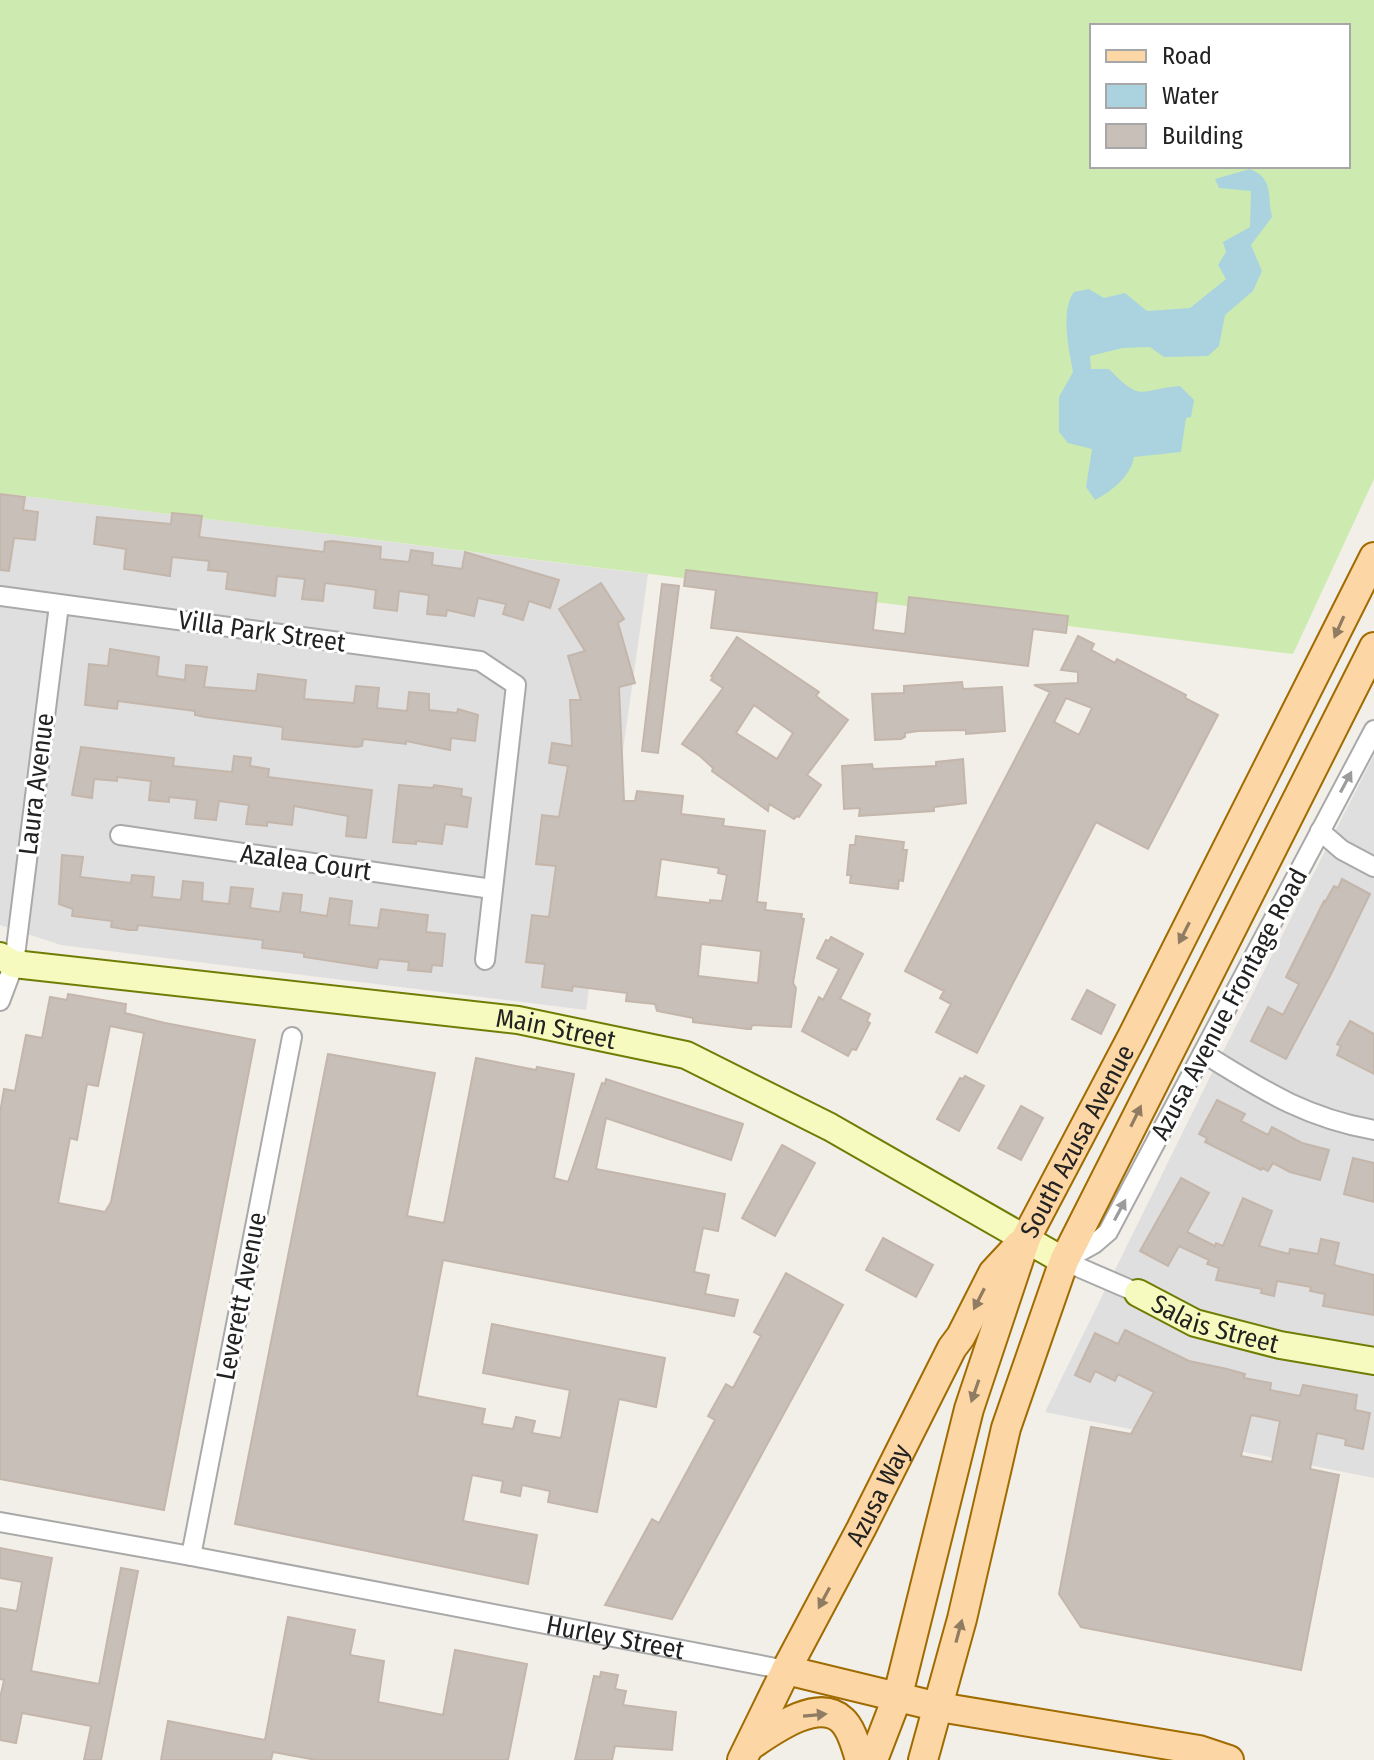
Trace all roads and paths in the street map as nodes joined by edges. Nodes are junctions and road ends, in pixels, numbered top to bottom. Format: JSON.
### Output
{"nodes":[{"id":1,"x":1374,"y":557,"type":"edge"},
{"id":2,"x":0,"y":596,"type":"edge"},
{"id":3,"x":59,"y":605,"type":"junction"},
{"id":4,"x":1374,"y":647,"type":"edge"},
{"id":5,"x":1374,"y":730,"type":"edge"},
{"id":6,"x":1320,"y":831,"type":"junction"},
{"id":7,"x":120,"y":835,"type":"dead end"},
{"id":8,"x":1374,"y":867,"type":"edge"},
{"id":9,"x":1209,"y":884,"type":"junction"},
{"id":10,"x":492,"y":889,"type":"junction"},
{"id":11,"x":1244,"y":903,"type":"junction"},
{"id":12,"x":7,"y":960,"type":"edge"},
{"id":13,"x":485,"y":960,"type":"dead end"},
{"id":14,"x":0,"y":1001,"type":"edge"},
{"id":15,"x":292,"y":1037,"type":"dead end"},
{"id":16,"x":1203,"y":1053,"type":"junction"},
{"id":17,"x":1374,"y":1130,"type":"edge"},
{"id":18,"x":1026,"y":1238,"type":"junction"},
{"id":19,"x":1064,"y":1261,"type":"junction"},
{"id":20,"x":1138,"y":1293,"type":"joint"},
{"id":21,"x":1374,"y":1361,"type":"edge"},
{"id":22,"x":0,"y":1522,"type":"edge"},
{"id":23,"x":191,"y":1556,"type":"junction"},
{"id":24,"x":786,"y":1670,"type":"junction"},
{"id":25,"x":898,"y":1695,"type":"junction"},
{"id":26,"x":939,"y":1707,"type":"junction"},
{"id":27,"x":746,"y":1753,"type":"edge"},
{"id":28,"x":860,"y":1760,"type":"edge"},
{"id":29,"x":873,"y":1760,"type":"edge"},
{"id":30,"x":923,"y":1760,"type":"edge"},
{"id":31,"x":1229,"y":1760,"type":"edge"}],
"edges":[{"from":1,"to":9,"type":"main road","name":"South Azusa Avenue","one_way":true},
{"from":2,"to":3,"type":"street","name":"Villa Park Street"},
{"from":3,"to":10,"type":"street","name":"Villa Park Street"},
{"from":3,"to":12,"type":"street","name":"Laura Avenue"},
{"from":4,"to":11,"type":"main road","name":"South Azusa Avenue"},
{"from":6,"to":5,"type":"street","name":"Azusa Avenue Frontage Road","one_way":true},
{"from":6,"to":8,"type":"street"},
{"from":6,"to":16,"type":"street","name":"Azusa Avenue Frontage Road"},
{"from":7,"to":10,"type":"street","name":"Azalea Court"},
{"from":9,"to":11,"type":"main road"},
{"from":9,"to":18,"type":"main road","name":"South Azusa Avenue","one_way":true},
{"from":10,"to":13,"type":"street"},
{"from":19,"to":11,"type":"main road","name":"South Azusa Avenue","one_way":true},
{"from":12,"to":14,"type":"street","name":"Laura Avenue"},
{"from":12,"to":18,"type":"street","name":"Main Street"},
{"from":15,"to":23,"type":"street","name":"Leverett Avenue"},
{"from":16,"to":17,"type":"street"},
{"from":19,"to":16,"type":"street","name":"Azusa Avenue Frontage Road","one_way":true},
{"from":18,"to":19,"type":"street","name":"Main Street"},
{"from":18,"to":24,"type":"main road","name":"Azusa Way","one_way":true},
{"from":18,"to":25,"type":"main road","name":"South Azusa Avenue","one_way":true},
{"from":19,"to":20,"type":"street","name":"Salais Street"},
{"from":26,"to":19,"type":"main road","name":"South Azusa Avenue","one_way":true},
{"from":20,"to":21,"type":"street","name":"Salais Street"},
{"from":22,"to":23,"type":"street","name":"Hurley Street"},
{"from":23,"to":24,"type":"street","name":"Hurley Street"},
{"from":24,"to":25,"type":"main road","name":"Hurley Street"},
{"from":24,"to":27,"type":"main road","name":"Azusa Way"},
{"from":25,"to":26,"type":"main road","name":"Hurley Street"},
{"from":25,"to":29,"type":"main road","name":"South Azusa Avenue"},
{"from":26,"to":30,"type":"main road","name":"South Azusa Avenue"},
{"from":26,"to":31,"type":"main road","name":"Hurley Street"},
{"from":27,"to":28,"type":"main road","one_way":true}]}
